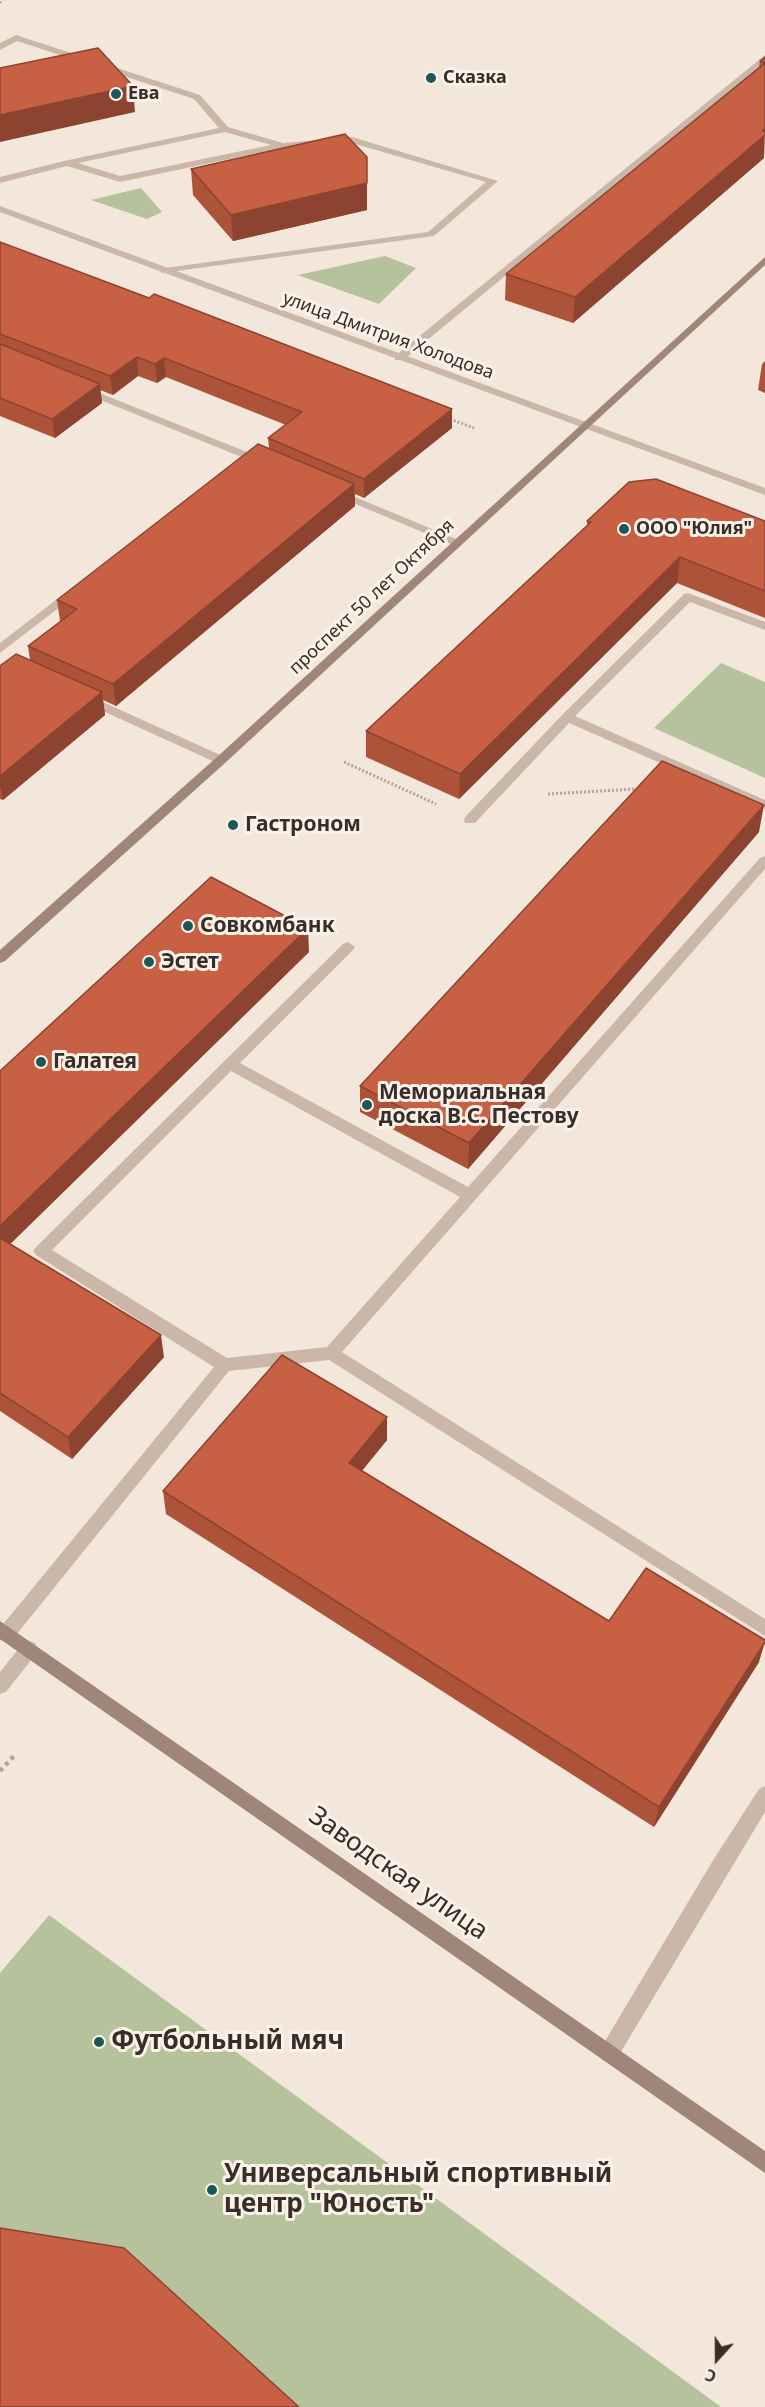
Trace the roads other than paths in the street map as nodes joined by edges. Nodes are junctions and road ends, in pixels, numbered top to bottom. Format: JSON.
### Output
{"nodes":[{"id":1,"x":0,"y":47,"type":"edge"},
{"id":2,"x":765,"y":58,"type":"edge"},
{"id":3,"x":225,"y":129,"type":"junction"},
{"id":4,"x":283,"y":146,"type":"junction"},
{"id":5,"x":67,"y":163,"type":"junction"},
{"id":6,"x":0,"y":180,"type":"edge"},
{"id":7,"x":0,"y":210,"type":"edge"},
{"id":8,"x":765,"y":260,"type":"edge"},
{"id":9,"x":165,"y":271,"type":"junction"},
{"id":10,"x":399,"y":358,"type":"junction"},
{"id":11,"x":75,"y":386,"type":"edge"},
{"id":12,"x":584,"y":426,"type":"junction"},
{"id":13,"x":277,"y":467,"type":"edge"},
{"id":14,"x":329,"y":489,"type":"edge"},
{"id":15,"x":765,"y":492,"type":"edge"},
{"id":16,"x":457,"y":543,"type":"junction"},
{"id":17,"x":82,"y":584,"type":"edge"},
{"id":18,"x":765,"y":626,"type":"edge"},
{"id":19,"x":0,"y":649,"type":"edge"},
{"id":20,"x":75,"y":694,"type":"edge"},
{"id":21,"x":567,"y":717,"type":"junction"},
{"id":22,"x":221,"y":760,"type":"junction"},
{"id":23,"x":765,"y":805,"type":"edge"},
{"id":24,"x":470,"y":820,"type":"road end"},
{"id":25,"x":765,"y":861,"type":"edge"},
{"id":26,"x":348,"y":947,"type":"dead end"},
{"id":27,"x":0,"y":958,"type":"edge"},
{"id":28,"x":230,"y":1064,"type":"junction"},
{"id":29,"x":470,"y":1195,"type":"junction"},
{"id":30,"x":331,"y":1353,"type":"junction"},
{"id":31,"x":225,"y":1365,"type":"junction"},
{"id":32,"x":765,"y":1628,"type":"edge"},
{"id":33,"x":3,"y":1632,"type":"edge"},
{"id":34,"x":29,"y":1649,"type":"junction"},
{"id":35,"x":0,"y":1686,"type":"edge"},
{"id":36,"x":765,"y":1795,"type":"edge"},
{"id":37,"x":609,"y":2053,"type":"junction"},
{"id":38,"x":765,"y":2163,"type":"edge"}],
"edges":[{"from":1,"to":3,"type":"street"},
{"from":2,"to":10,"type":"street"},
{"from":3,"to":4,"type":"street"},
{"from":3,"to":5,"type":"street"},
{"from":4,"to":5,"type":"street"},
{"from":4,"to":9,"type":"street"},
{"from":5,"to":6,"type":"street"},
{"from":7,"to":9,"type":"street","name":"улица Дмитрия Холодова"},
{"from":8,"to":12,"type":"main road","name":"проспект 50 лет Октября"},
{"from":9,"to":10,"type":"street","name":"улица Дмитрия Холодова"},
{"from":10,"to":12,"type":"street","name":"улица Дмитрия Холодова"},
{"from":11,"to":13,"type":"street"},
{"from":12,"to":15,"type":"street","name":"улица Дмитрия Холодова"},
{"from":12,"to":16,"type":"main road","name":"проспект 50 лет Октября"},
{"from":14,"to":16,"type":"street"},
{"from":16,"to":22,"type":"main road","name":"проспект 50 лет Октября"},
{"from":17,"to":19,"type":"street"},
{"from":18,"to":21,"type":"street"},
{"from":20,"to":22,"type":"street"},
{"from":21,"to":23,"type":"street"},
{"from":21,"to":24,"type":"street"},
{"from":22,"to":27,"type":"main road","name":"проспект 50 лет Октября"},
{"from":25,"to":29,"type":"street"},
{"from":26,"to":28,"type":"street"},
{"from":28,"to":29,"type":"street"},
{"from":28,"to":31,"type":"street"},
{"from":29,"to":30,"type":"street"},
{"from":30,"to":31,"type":"street"},
{"from":30,"to":32,"type":"street"},
{"from":31,"to":33,"type":"street"},
{"from":33,"to":34,"type":"main road","name":"Заводская улица"},
{"from":34,"to":35,"type":"street"},
{"from":34,"to":37,"type":"main road","name":"Заводская улица"},
{"from":36,"to":37,"type":"street"},
{"from":37,"to":38,"type":"main road","name":"Заводская улица"}]}
